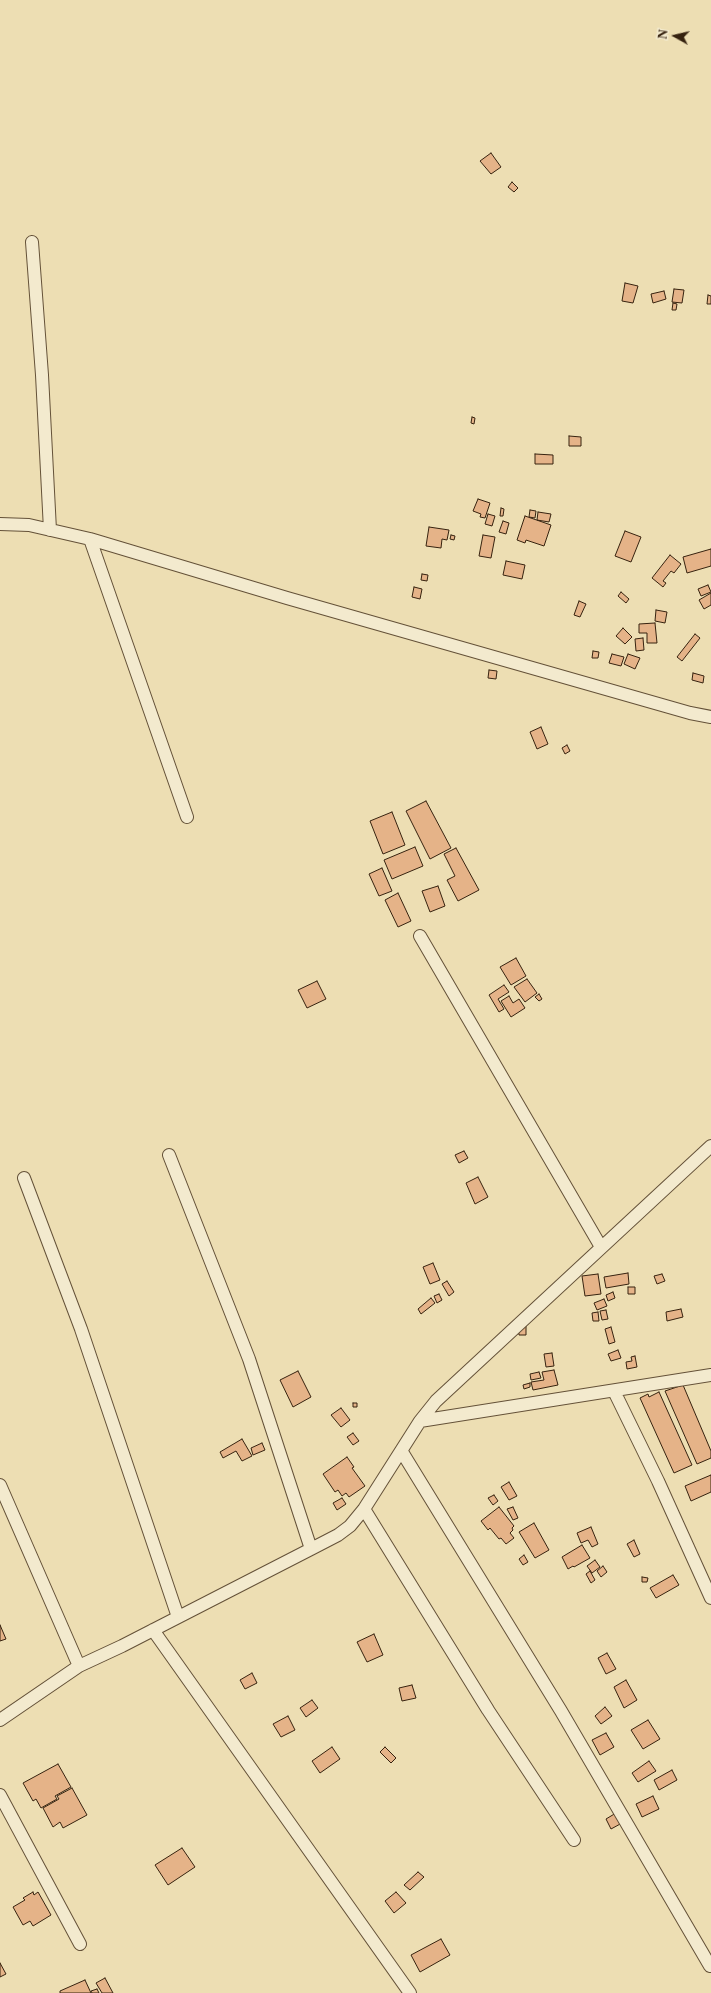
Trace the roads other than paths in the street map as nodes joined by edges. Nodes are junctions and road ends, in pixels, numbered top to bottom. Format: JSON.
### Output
{"nodes":[{"id":1,"x":32,"y":242,"type":"dead end"},
{"id":2,"x":0,"y":524,"type":"edge"},
{"id":3,"x":50,"y":530,"type":"junction"},
{"id":4,"x":90,"y":539,"type":"junction"},
{"id":5,"x":711,"y":717,"type":"edge"},
{"id":6,"x":187,"y":817,"type":"dead end"},
{"id":7,"x":420,"y":936,"type":"dead end"},
{"id":8,"x":711,"y":1146,"type":"edge"},
{"id":9,"x":169,"y":1155,"type":"dead end"},
{"id":10,"x":24,"y":1178,"type":"dead end"},
{"id":11,"x":601,"y":1247,"type":"junction"},
{"id":12,"x":711,"y":1375,"type":"edge"},
{"id":13,"x":614,"y":1391,"type":"junction"},
{"id":14,"x":420,"y":1421,"type":"junction"},
{"id":15,"x":402,"y":1452,"type":"junction"},
{"id":16,"x":0,"y":1485,"type":"edge"},
{"id":17,"x":364,"y":1508,"type":"junction"},
{"id":18,"x":311,"y":1549,"type":"junction"},
{"id":19,"x":711,"y":1598,"type":"edge"},
{"id":20,"x":178,"y":1618,"type":"junction"},
{"id":21,"x":153,"y":1630,"type":"junction"},
{"id":22,"x":79,"y":1666,"type":"junction"},
{"id":23,"x":0,"y":1720,"type":"edge"},
{"id":24,"x":0,"y":1795,"type":"edge"},
{"id":25,"x":574,"y":1840,"type":"dead end"},
{"id":26,"x":80,"y":1944,"type":"dead end"},
{"id":27,"x":710,"y":1966,"type":"dead end"},
{"id":28,"x":410,"y":1993,"type":"edge"}],
"edges":[{"from":1,"to":3,"type":"street"},
{"from":2,"to":3,"type":"street"},
{"from":3,"to":4,"type":"street"},
{"from":4,"to":5,"type":"street"},
{"from":4,"to":6,"type":"street"},
{"from":7,"to":11,"type":"street"},
{"from":8,"to":11,"type":"street"},
{"from":9,"to":18,"type":"street"},
{"from":10,"to":20,"type":"street"},
{"from":11,"to":14,"type":"street"},
{"from":12,"to":13,"type":"street"},
{"from":13,"to":14,"type":"street"},
{"from":13,"to":19,"type":"street"},
{"from":14,"to":15,"type":"street"},
{"from":15,"to":17,"type":"street"},
{"from":15,"to":27,"type":"street"},
{"from":16,"to":22,"type":"street"},
{"from":17,"to":18,"type":"street"},
{"from":17,"to":25,"type":"street"},
{"from":18,"to":20,"type":"street"},
{"from":20,"to":21,"type":"street"},
{"from":21,"to":22,"type":"street"},
{"from":21,"to":28,"type":"street"},
{"from":22,"to":23,"type":"street"},
{"from":24,"to":26,"type":"street"}]}
